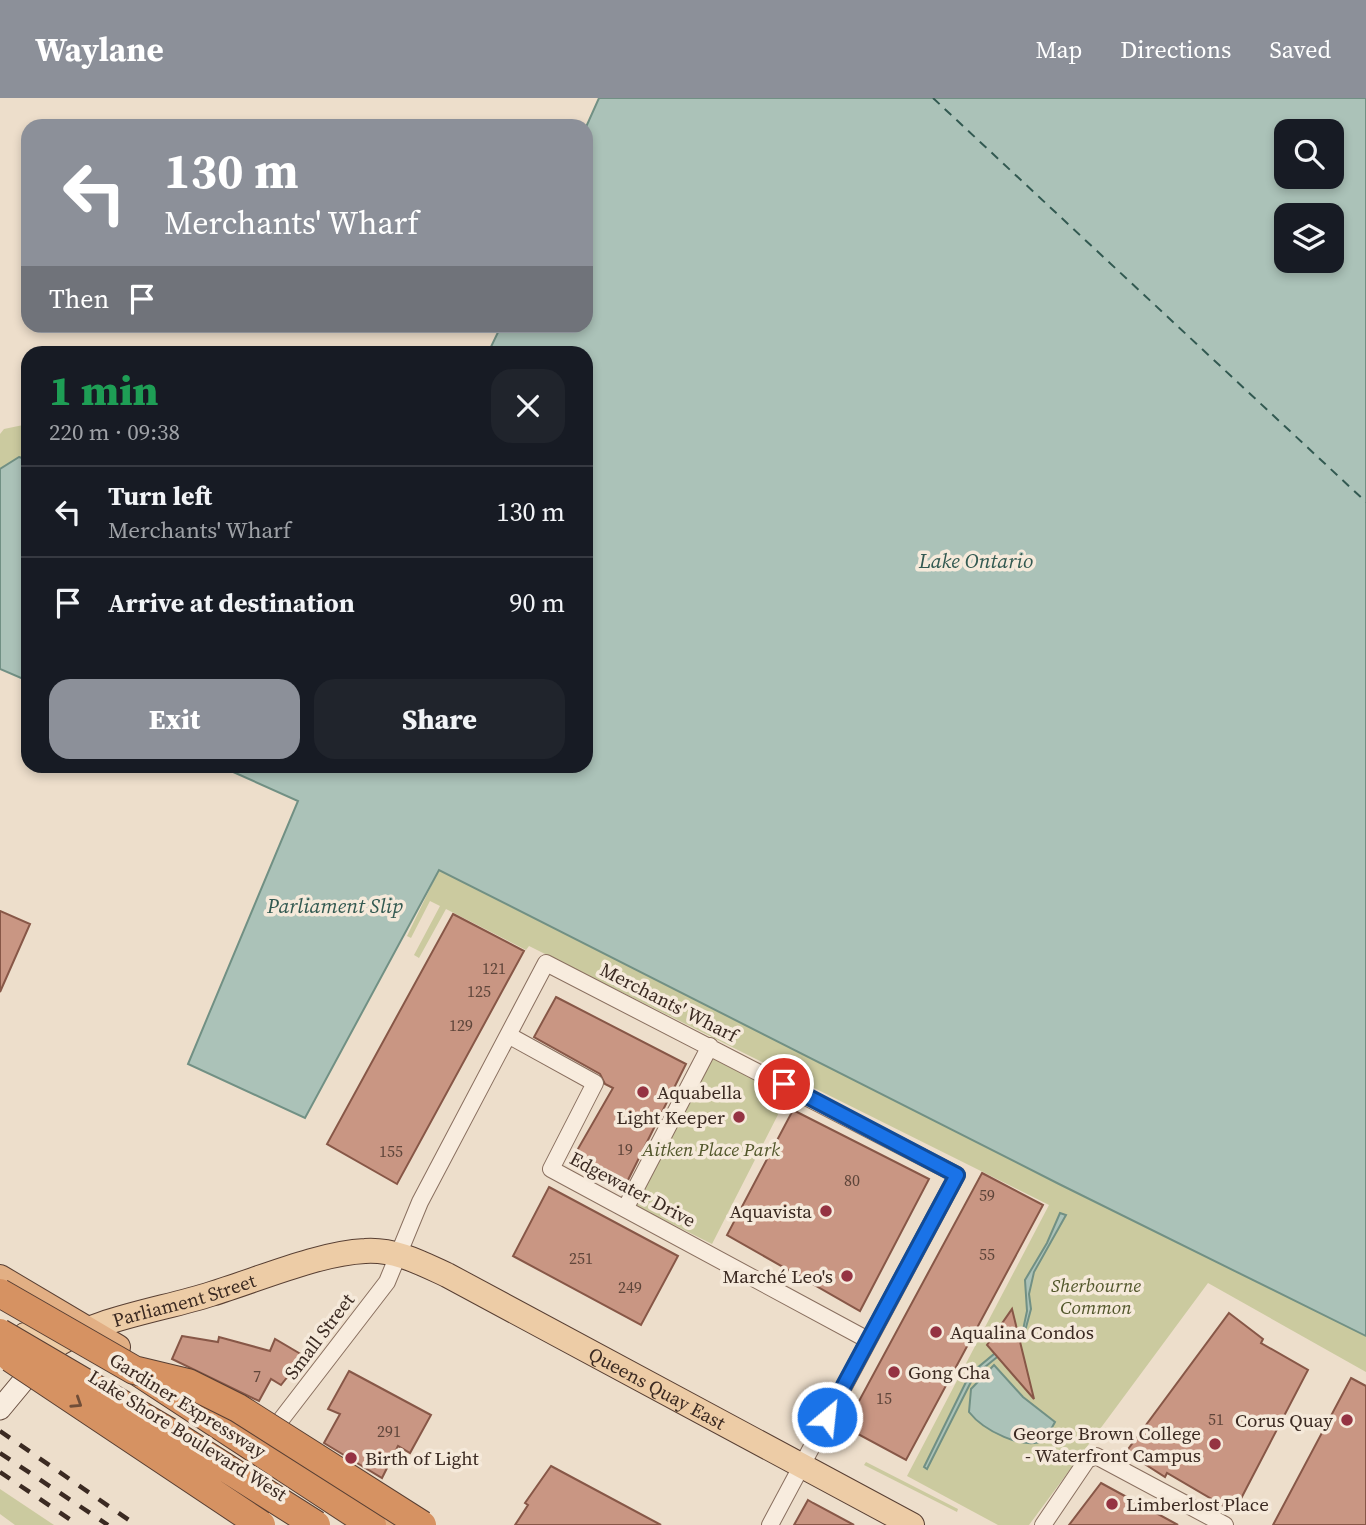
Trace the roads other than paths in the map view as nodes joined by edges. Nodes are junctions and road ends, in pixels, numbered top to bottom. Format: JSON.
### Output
{"nodes":[{"id":1,"x":508,"y":1035,"type":"junction"},
{"id":2,"x":710,"y":1046,"type":"junction"},
{"id":3,"x":625,"y":1209,"type":"junction"},
{"id":4,"x":399,"y":1255,"type":"junction"},
{"id":5,"x":0,"y":1277,"type":"edge"},
{"id":6,"x":0,"y":1293,"type":"edge"},
{"id":7,"x":0,"y":1320,"type":"edge"},
{"id":8,"x":90,"y":1328,"type":"junction"},
{"id":9,"x":0,"y":1333,"type":"edge"},
{"id":10,"x":868,"y":1340,"type":"junction"},
{"id":11,"x":50,"y":1350,"type":"junction"},
{"id":12,"x":0,"y":1351,"type":"edge"},
{"id":13,"x":134,"y":1370,"type":"junction"},
{"id":14,"x":0,"y":1409,"type":"edge"},
{"id":15,"x":267,"y":1439,"type":"junction"},
{"id":16,"x":802,"y":1465,"type":"junction"},
{"id":17,"x":261,"y":1525,"type":"edge"},
{"id":18,"x":316,"y":1525,"type":"edge"},
{"id":19,"x":322,"y":1525,"type":"edge"},
{"id":20,"x":372,"y":1525,"type":"edge"},
{"id":21,"x":396,"y":1525,"type":"edge"},
{"id":22,"x":422,"y":1525,"type":"edge"},
{"id":23,"x":770,"y":1525,"type":"edge"},
{"id":24,"x":912,"y":1525,"type":"edge"},
{"id":25,"x":1043,"y":1525,"type":"edge"},
{"id":26,"x":1225,"y":1525,"type":"edge"}],
"edges":[{"from":1,"to":2,"type":"street","name":"Merchants' Wharf"},
{"from":1,"to":3,"type":"street","name":"Edgewater Drive"},
{"from":1,"to":4,"type":"street","name":"Merchants' Wharf"},
{"from":2,"to":3,"type":"street"},
{"from":2,"to":10,"type":"street","name":"Merchants' Wharf"},
{"from":3,"to":10,"type":"street","name":"Edgewater Drive"},
{"from":4,"to":8,"type":"main road","name":"Parliament Street"},
{"from":4,"to":15,"type":"street","name":"Small Street"},
{"from":4,"to":16,"type":"main road","name":"Queens Quay East"},
{"from":5,"to":8,"type":"highway","name":"Lake Shore Boulevard West"},
{"from":6,"to":13,"type":"highway","name":"Gardiner Expressway","bridge":true},
{"from":7,"to":11,"type":"main road"},
{"from":8,"to":11,"type":"main road","name":"Parliament Street"},
{"from":8,"to":15,"type":"highway","name":"Lake Shore Boulevard West"},
{"from":9,"to":18,"type":"highway","name":"Gardiner Expressway","bridge":true},
{"from":10,"to":16,"type":"street","name":"Merchants' Wharf"},
{"from":11,"to":14,"type":"main road","name":"Parliament Street"},
{"from":11,"to":19,"type":"highway","name":"Lake Shore Boulevard West"},
{"from":12,"to":17,"type":"highway","one_way":true,"bridge":true},
{"from":13,"to":20,"type":"highway","name":"Gardiner Expressway"},
{"from":13,"to":22,"type":"highway","bridge":true},
{"from":15,"to":21,"type":"highway","name":"Lake Shore Boulevard West"},
{"from":16,"to":23,"type":"street","name":"Merchants' Wharf"},
{"from":16,"to":24,"type":"main road","name":"Queens Quay East"},
{"from":25,"to":26,"type":"street"}]}
